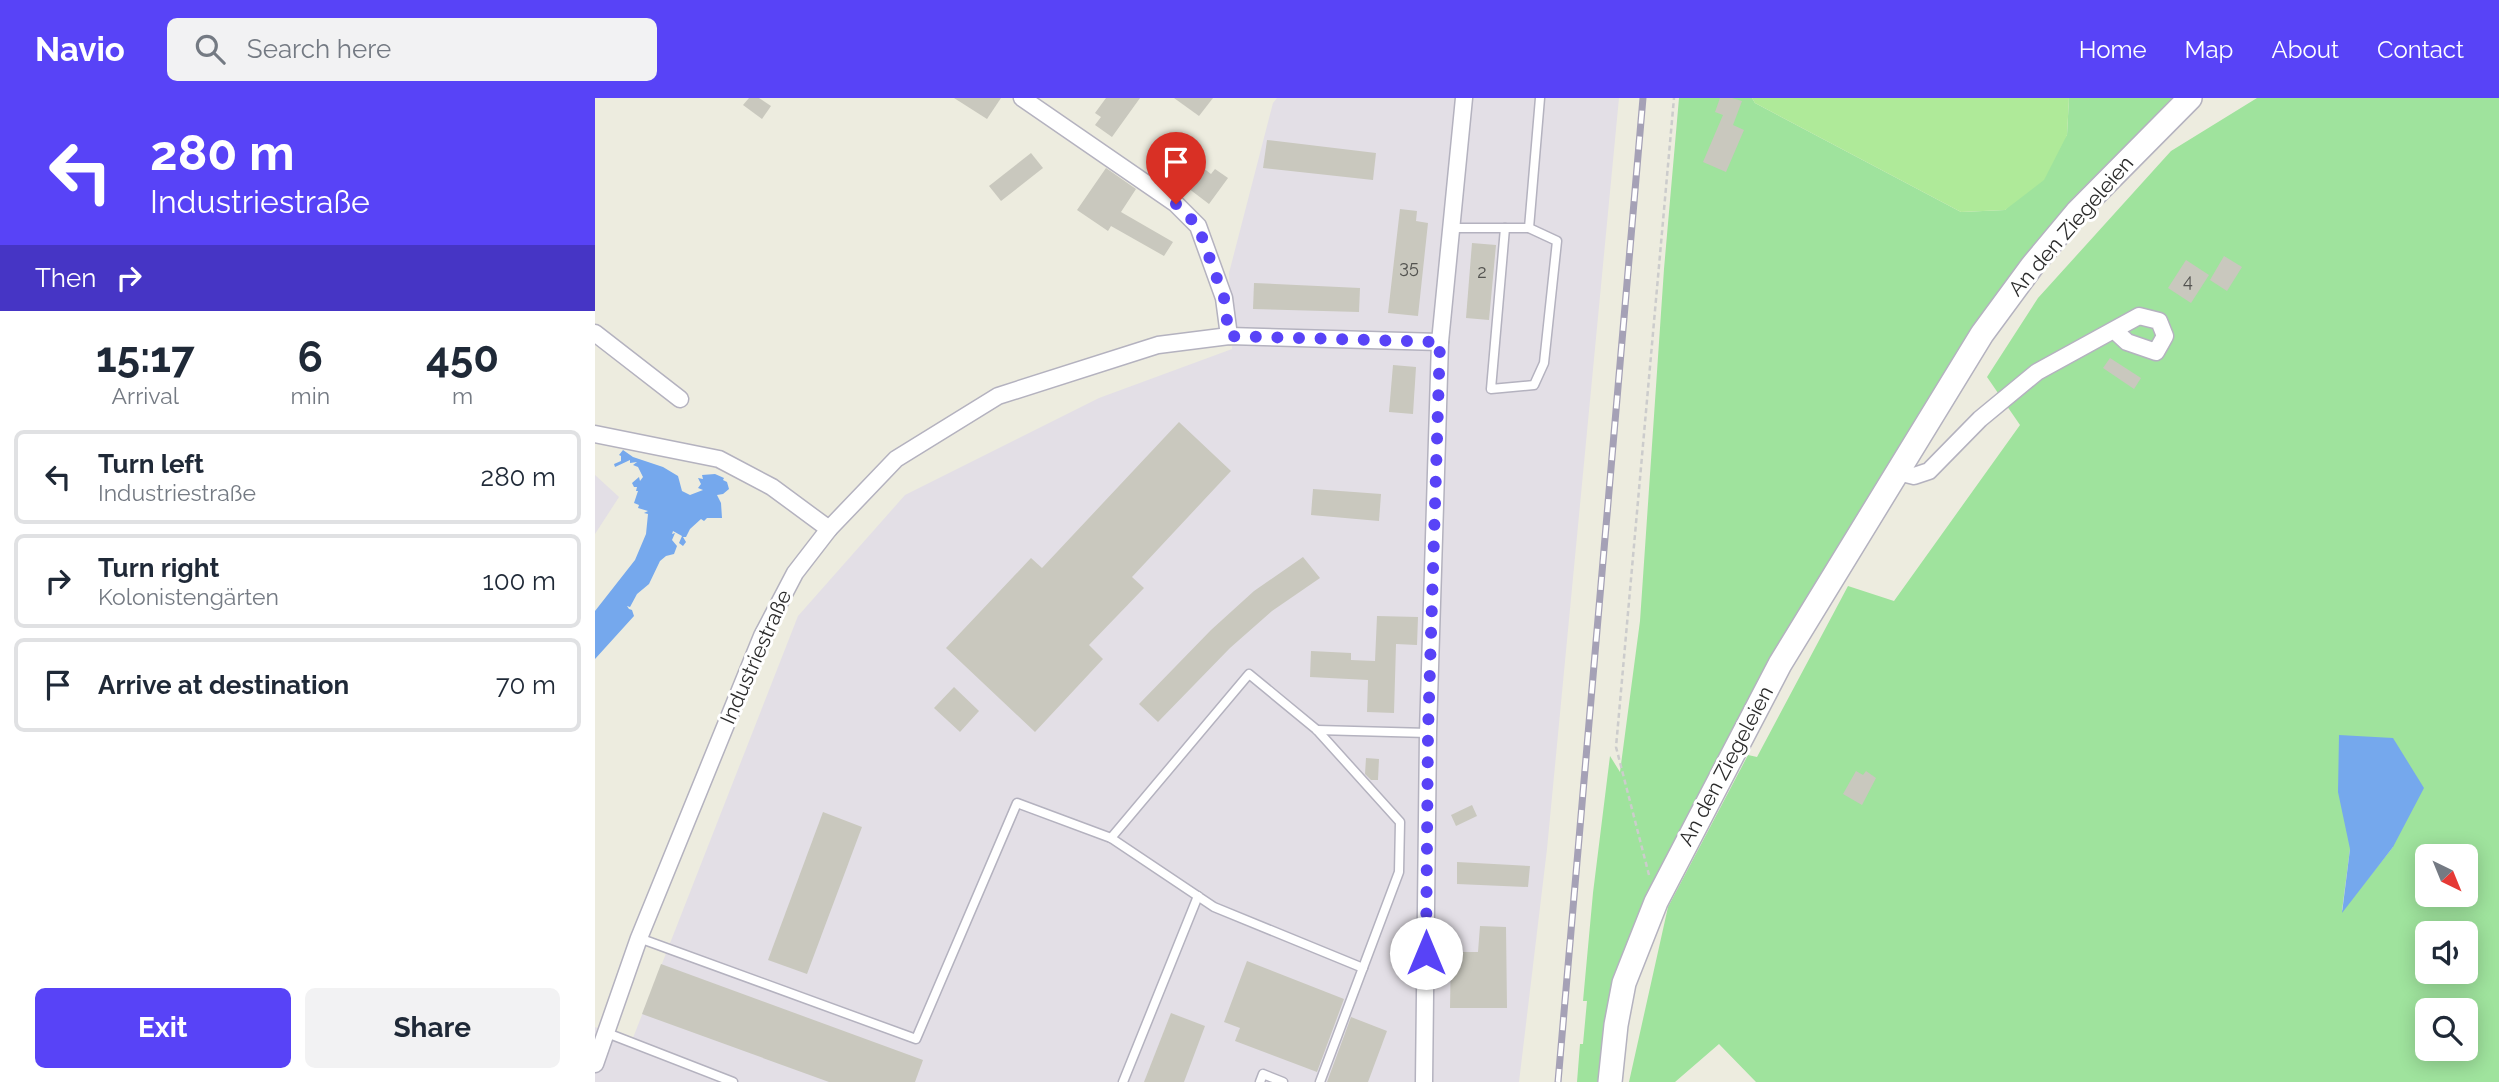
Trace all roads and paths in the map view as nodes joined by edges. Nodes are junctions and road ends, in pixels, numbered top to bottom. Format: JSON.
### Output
{"nodes":[{"id":1,"x":1022,"y":98,"type":"edge"},
{"id":2,"x":1464,"y":98,"type":"edge"},
{"id":3,"x":1540,"y":98,"type":"edge"},
{"id":4,"x":1674,"y":98,"type":"edge"},
{"id":5,"x":2190,"y":98,"type":"edge"},
{"id":6,"x":1451,"y":228,"type":"junction"},
{"id":7,"x":1505,"y":228,"type":"junction"},
{"id":8,"x":1529,"y":228,"type":"junction"},
{"id":9,"x":2114,"y":330,"type":"dead end"},
{"id":10,"x":595,"y":333,"type":"edge"},
{"id":11,"x":1229,"y":336,"type":"junction"},
{"id":12,"x":1440,"y":342,"type":"junction"},
{"id":13,"x":680,"y":399,"type":"dead end"},
{"id":14,"x":595,"y":434,"type":"edge"},
{"id":15,"x":1898,"y":472,"type":"junction"},
{"id":16,"x":829,"y":529,"type":"junction"},
{"id":17,"x":1317,"y":730,"type":"junction"},
{"id":18,"x":1428,"y":733,"type":"junction"},
{"id":19,"x":1111,"y":838,"type":"junction"},
{"id":20,"x":1198,"y":897,"type":"junction"},
{"id":21,"x":1655,"y":902,"type":"junction"},
{"id":22,"x":639,"y":938,"type":"junction"},
{"id":23,"x":1363,"y":968,"type":"junction"},
{"id":24,"x":607,"y":1033,"type":"junction"},
{"id":25,"x":595,"y":1065,"type":"edge"},
{"id":26,"x":733,"y":1082,"type":"edge"},
{"id":27,"x":1123,"y":1082,"type":"edge"},
{"id":28,"x":1260,"y":1082,"type":"edge"},
{"id":29,"x":1283,"y":1082,"type":"edge"},
{"id":30,"x":1320,"y":1082,"type":"edge"},
{"id":31,"x":1425,"y":1082,"type":"edge"},
{"id":32,"x":1610,"y":1082,"type":"edge"}],
"edges":[{"from":1,"to":11,"type":"street"},
{"from":2,"to":6,"type":"street"},
{"from":3,"to":8,"type":"lane"},
{"from":4,"to":21,"type":"path"},
{"from":5,"to":15,"type":"street","name":"An den Ziegeleien"},
{"from":6,"to":7,"type":"lane"},
{"from":6,"to":12,"type":"street"},
{"from":7,"to":8,"type":"lane"},
{"from":7,"to":8,"type":"lane"},
{"from":9,"to":15,"type":"street"},
{"from":10,"to":13,"type":"street"},
{"from":11,"to":12,"type":"street","name":"Industriestraße"},
{"from":11,"to":16,"type":"street","name":"Industriestraße"},
{"from":12,"to":18,"type":"street"},
{"from":14,"to":16,"type":"street"},
{"from":15,"to":21,"type":"street","name":"An den Ziegeleien"},
{"from":16,"to":22,"type":"street","name":"Industriestraße"},
{"from":17,"to":18,"type":"lane"},
{"from":17,"to":19,"type":"lane"},
{"from":17,"to":23,"type":"lane"},
{"from":18,"to":31,"type":"street"},
{"from":19,"to":20,"type":"lane"},
{"from":19,"to":22,"type":"lane"},
{"from":20,"to":23,"type":"lane"},
{"from":20,"to":27,"type":"lane"},
{"from":21,"to":32,"type":"street","name":"An den Ziegeleien"},
{"from":22,"to":24,"type":"street","name":"Industriestraße"},
{"from":23,"to":30,"type":"lane"},
{"from":24,"to":25,"type":"street","name":"Industriestraße"},
{"from":24,"to":26,"type":"lane"},
{"from":28,"to":29,"type":"lane"}]}
